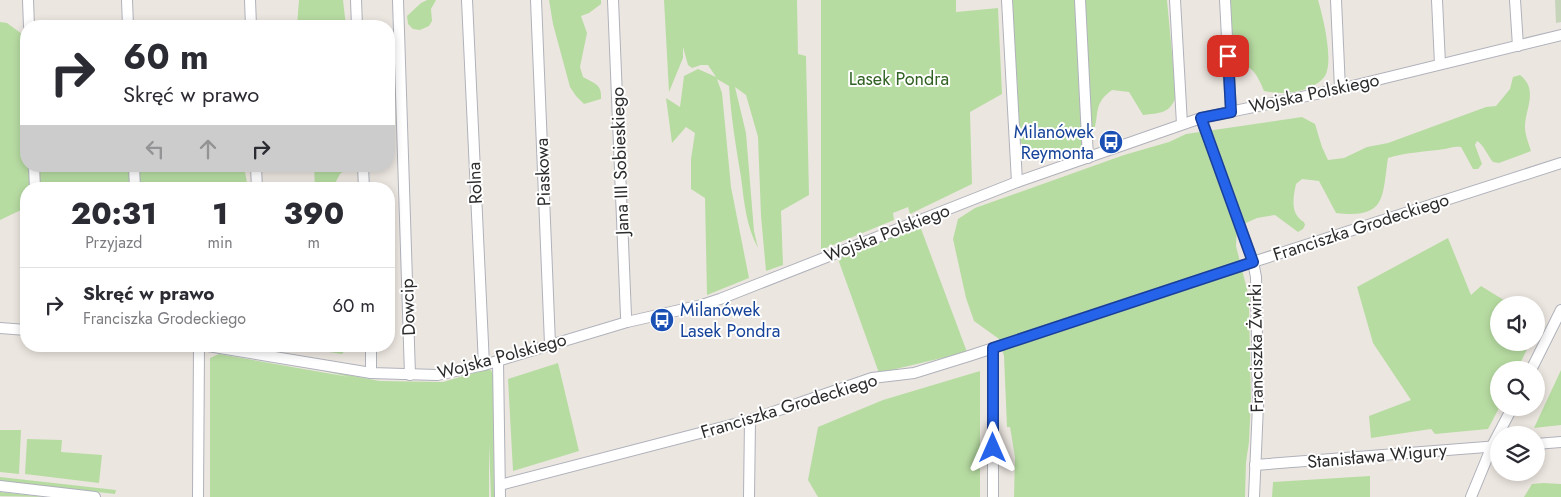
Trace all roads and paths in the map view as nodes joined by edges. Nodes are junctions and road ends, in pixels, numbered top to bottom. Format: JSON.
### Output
{"nodes":[{"id":1,"x":28,"y":0,"type":"edge"},
{"id":2,"x":128,"y":0,"type":"edge"},
{"id":3,"x":250,"y":0,"type":"edge"},
{"id":4,"x":356,"y":0,"type":"edge"},
{"id":5,"x":398,"y":0,"type":"edge"},
{"id":6,"x":467,"y":0,"type":"edge"},
{"id":7,"x":536,"y":0,"type":"edge"},
{"id":8,"x":613,"y":0,"type":"edge"},
{"id":9,"x":1007,"y":0,"type":"edge"},
{"id":10,"x":1080,"y":0,"type":"edge"},
{"id":11,"x":1174,"y":0,"type":"edge"},
{"id":12,"x":1225,"y":0,"type":"edge"},
{"id":13,"x":1336,"y":0,"type":"edge"},
{"id":14,"x":1438,"y":0,"type":"edge"},
{"id":15,"x":1515,"y":0,"type":"edge"},
{"id":16,"x":29,"y":20,"type":"edge"},
{"id":17,"x":128,"y":20,"type":"edge"},
{"id":18,"x":251,"y":20,"type":"edge"},
{"id":19,"x":357,"y":20,"type":"edge"},
{"id":20,"x":1561,"y":35,"type":"edge"},
{"id":21,"x":1518,"y":46,"type":"junction"},
{"id":22,"x":1440,"y":64,"type":"junction"},
{"id":23,"x":1340,"y":89,"type":"junction"},
{"id":24,"x":1231,"y":112,"type":"junction"},
{"id":25,"x":1201,"y":118,"type":"junction"},
{"id":26,"x":1182,"y":124,"type":"junction"},
{"id":27,"x":1088,"y":158,"type":"junction"},
{"id":28,"x":1561,"y":163,"type":"edge"},
{"id":29,"x":1017,"y":182,"type":"junction"},
{"id":30,"x":1253,"y":262,"type":"junction"},
{"id":31,"x":1561,"y":310,"type":"edge"},
{"id":32,"x":627,"y":322,"type":"junction"},
{"id":33,"x":0,"y":328,"type":"edge"},
{"id":34,"x":20,"y":330,"type":"edge"},
{"id":35,"x":550,"y":344,"type":"junction"},
{"id":36,"x":993,"y":348,"type":"junction"},
{"id":37,"x":199,"y":352,"type":"edge"},
{"id":38,"x":267,"y":352,"type":"edge"},
{"id":39,"x":371,"y":352,"type":"edge"},
{"id":40,"x":498,"y":361,"type":"junction"},
{"id":41,"x":1536,"y":361,"type":"edge"},
{"id":42,"x":484,"y":365,"type":"junction"},
{"id":43,"x":371,"y":372,"type":"junction"},
{"id":44,"x":410,"y":375,"type":"junction"},
{"id":45,"x":750,"y":420,"type":"junction"},
{"id":46,"x":1561,"y":442,"type":"edge"},
{"id":47,"x":1545,"y":443,"type":"edge"},
{"id":48,"x":1490,"y":446,"type":"edge"},
{"id":49,"x":1490,"y":457,"type":"edge"},
{"id":50,"x":1255,"y":465,"type":"junction"},
{"id":51,"x":500,"y":485,"type":"junction"},
{"id":52,"x":0,"y":486,"type":"edge"},
{"id":53,"x":62,"y":495,"type":"edge"},
{"id":54,"x":95,"y":497,"type":"edge"},
{"id":55,"x":198,"y":497,"type":"edge"},
{"id":56,"x":500,"y":497,"type":"edge"},
{"id":57,"x":749,"y":497,"type":"edge"},
{"id":58,"x":993,"y":497,"type":"edge"},
{"id":59,"x":1254,"y":497,"type":"edge"},
{"id":60,"x":1471,"y":497,"type":"edge"}],
"edges":[{"from":1,"to":16,"type":"street"},
{"from":2,"to":17,"type":"street"},
{"from":3,"to":18,"type":"street"},
{"from":4,"to":19,"type":"street"},
{"from":5,"to":44,"type":"street","name":"Dowcip"},
{"from":6,"to":42,"type":"street","name":"Rolna"},
{"from":7,"to":35,"type":"street","name":"Piaskowa"},
{"from":8,"to":32,"type":"street","name":"Jana III Sobieskiego"},
{"from":9,"to":29,"type":"street"},
{"from":10,"to":27,"type":"street"},
{"from":11,"to":26,"type":"street"},
{"from":12,"to":24,"type":"street"},
{"from":13,"to":23,"type":"street"},
{"from":14,"to":22,"type":"street"},
{"from":15,"to":21,"type":"street"},
{"from":20,"to":21,"type":"street","name":"Wojska Polskiego"},
{"from":21,"to":22,"type":"street","name":"Wojska Polskiego"},
{"from":22,"to":23,"type":"street","name":"Wojska Polskiego"},
{"from":23,"to":24,"type":"street","name":"Wojska Polskiego"},
{"from":24,"to":25,"type":"street","name":"Wojska Polskiego"},
{"from":25,"to":26,"type":"street","name":"Wojska Polskiego"},
{"from":25,"to":30,"type":"street","name":"Franciszka Żwirki"},
{"from":26,"to":27,"type":"street","name":"Wojska Polskiego"},
{"from":27,"to":29,"type":"street","name":"Wojska Polskiego"},
{"from":28,"to":30,"type":"street","name":"Franciszka Grodeckiego"},
{"from":29,"to":32,"type":"street","name":"Wojska Polskiego"},
{"from":30,"to":36,"type":"street","name":"Franciszka Grodeckiego"},
{"from":30,"to":50,"type":"street","name":"Franciszka Żwirki"},
{"from":31,"to":41,"type":"street"},
{"from":32,"to":35,"type":"street","name":"Wojska Polskiego"},
{"from":33,"to":34,"type":"street"},
{"from":35,"to":40,"type":"street","name":"Wojska Polskiego"},
{"from":36,"to":45,"type":"street","name":"Franciszka Grodeckiego"},
{"from":36,"to":58,"type":"street"},
{"from":37,"to":55,"type":"street"},
{"from":38,"to":43,"type":"street","name":"Wojska Polskiego"},
{"from":39,"to":43,"type":"street"},
{"from":40,"to":42,"type":"street","name":"Wojska Polskiego"},
{"from":40,"to":51,"type":"street"},
{"from":42,"to":44,"type":"street","name":"Wojska Polskiego"},
{"from":43,"to":44,"type":"street","name":"Wojska Polskiego"},
{"from":45,"to":51,"type":"street","name":"Franciszka Grodeckiego"},
{"from":45,"to":57,"type":"street"},
{"from":46,"to":47,"type":"street"},
{"from":48,"to":50,"type":"street","name":"Stanisława Wigury"},
{"from":49,"to":60,"type":"street"},
{"from":50,"to":59,"type":"street","name":"Franciszka Żwirki"},
{"from":51,"to":56,"type":"street"},
{"from":52,"to":53,"type":"street"},
{"from":53,"to":54,"type":"street"}]}
